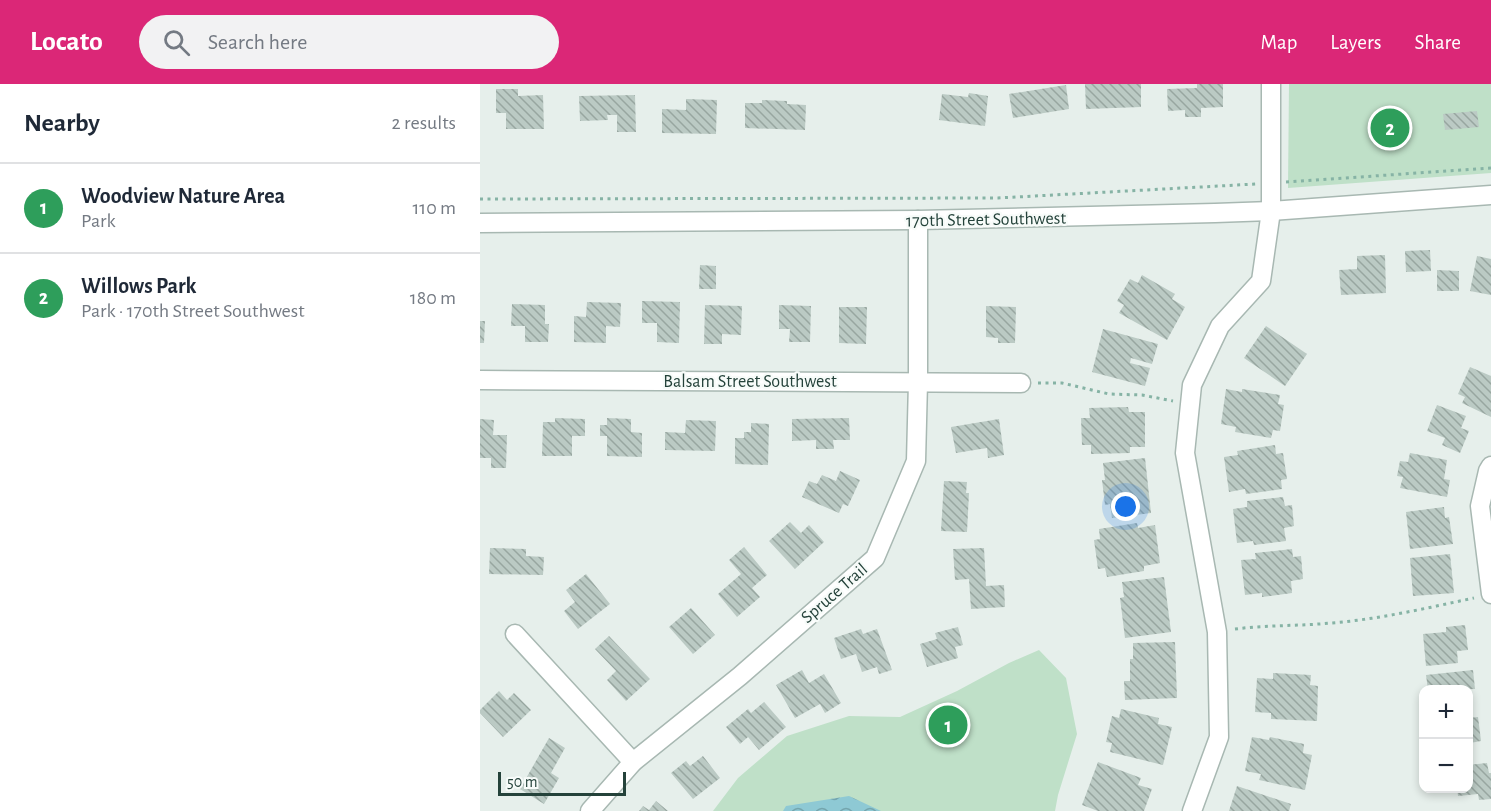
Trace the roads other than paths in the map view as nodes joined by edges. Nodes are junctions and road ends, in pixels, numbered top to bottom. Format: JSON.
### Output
{"nodes":[{"id":1,"x":1271,"y":84,"type":"edge"},
{"id":2,"x":1491,"y":195,"type":"edge"},
{"id":3,"x":1271,"y":211,"type":"junction"},
{"id":4,"x":918,"y":220,"type":"junction"},
{"id":5,"x":480,"y":223,"type":"edge"},
{"id":6,"x":480,"y":380,"type":"edge"},
{"id":7,"x":918,"y":382,"type":"junction"},
{"id":8,"x":1021,"y":383,"type":"road end"},
{"id":9,"x":1491,"y":466,"type":"edge"},
{"id":10,"x":1483,"y":596,"type":"edge"},
{"id":11,"x":515,"y":634,"type":"dead end"},
{"id":12,"x":633,"y":762,"type":"junction"},
{"id":13,"x":590,"y":811,"type":"edge"},
{"id":14,"x":1192,"y":811,"type":"edge"}],
"edges":[{"from":1,"to":3,"type":"street"},
{"from":2,"to":3,"type":"street","name":"170th Street Southwest"},
{"from":3,"to":4,"type":"street","name":"170th Street Southwest"},
{"from":3,"to":14,"type":"street"},
{"from":4,"to":5,"type":"street","name":"170th Street Southwest"},
{"from":4,"to":7,"type":"street","name":"Spruce Trail"},
{"from":6,"to":7,"type":"street","name":"Balsam Street Southwest"},
{"from":7,"to":8,"type":"street","name":"Balsam Street Southwest"},
{"from":7,"to":12,"type":"street","name":"Spruce Trail"},
{"from":9,"to":10,"type":"street"},
{"from":11,"to":12,"type":"street"},
{"from":12,"to":13,"type":"street","name":"Spruce Trail"}]}
